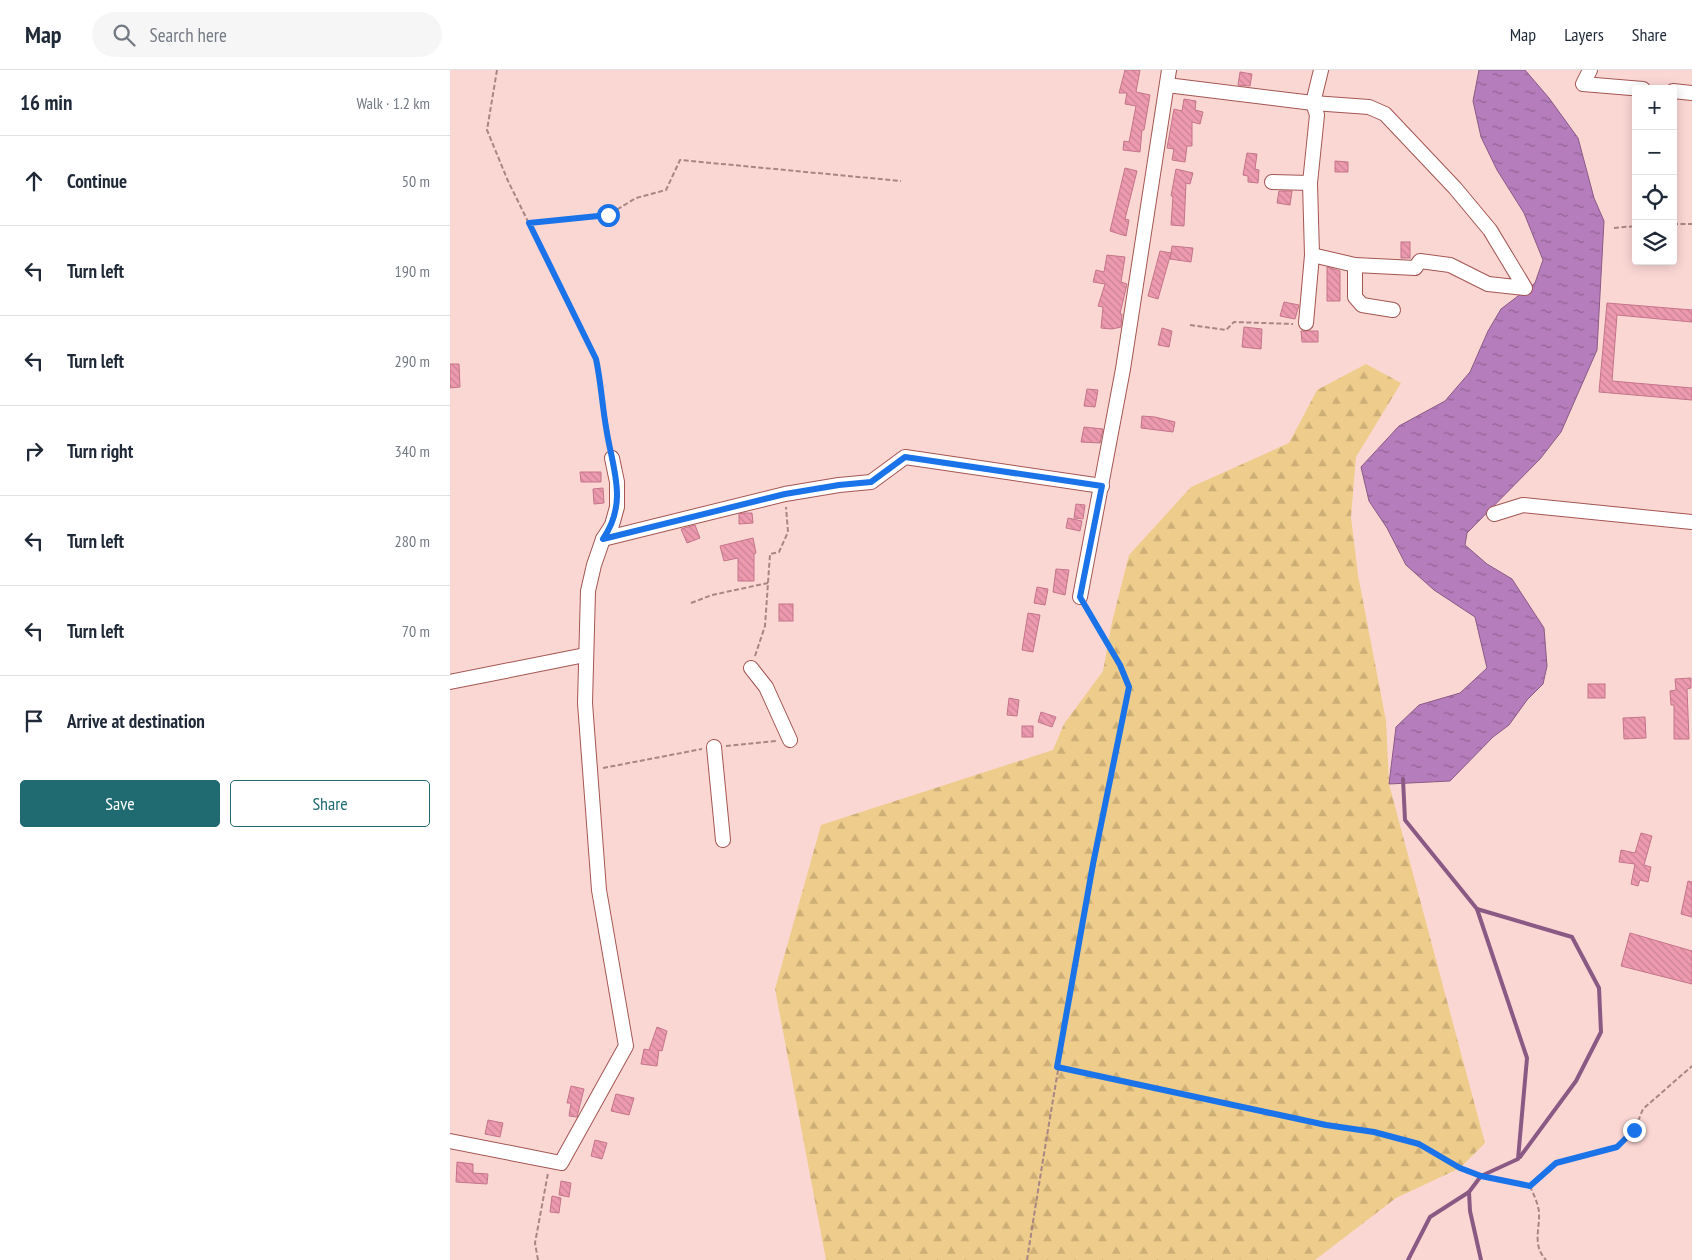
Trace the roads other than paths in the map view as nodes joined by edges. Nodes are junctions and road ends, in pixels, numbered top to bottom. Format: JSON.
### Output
{"nodes":[{"id":1,"x":1169,"y":70,"type":"edge"},
{"id":2,"x":1322,"y":70,"type":"edge"},
{"id":3,"x":1590,"y":70,"type":"edge"},
{"id":4,"x":1167,"y":84,"type":"junction"},
{"id":5,"x":1632,"y":88,"type":"edge"},
{"id":6,"x":1677,"y":91,"type":"edge"},
{"id":7,"x":1692,"y":93,"type":"edge"},
{"id":8,"x":1313,"y":103,"type":"junction"},
{"id":9,"x":1272,"y":182,"type":"dead end"},
{"id":10,"x":1310,"y":183,"type":"junction"},
{"id":11,"x":1312,"y":255,"type":"junction"},
{"id":12,"x":1355,"y":265,"type":"junction"},
{"id":13,"x":1393,"y":310,"type":"dead end"},
{"id":14,"x":1306,"y":323,"type":"road end"},
{"id":15,"x":612,"y":458,"type":"road end"},
{"id":16,"x":1102,"y":486,"type":"junction"},
{"id":17,"x":1494,"y":514,"type":"dead end"},
{"id":18,"x":1692,"y":522,"type":"edge"},
{"id":19,"x":603,"y":539,"type":"junction"},
{"id":20,"x":1080,"y":597,"type":"road end"},
{"id":21,"x":585,"y":655,"type":"junction"},
{"id":22,"x":751,"y":668,"type":"road end"},
{"id":23,"x":450,"y":682,"type":"edge"},
{"id":24,"x":790,"y":740,"type":"road end"},
{"id":25,"x":714,"y":747,"type":"road end"},
{"id":26,"x":723,"y":840,"type":"dead end"},
{"id":27,"x":450,"y":1141,"type":"edge"}],
"edges":[{"from":1,"to":4,"type":"street"},
{"from":2,"to":8,"type":"street"},
{"from":3,"to":5,"type":"street"},
{"from":4,"to":8,"type":"street"},
{"from":4,"to":16,"type":"street"},
{"from":6,"to":7,"type":"street"},
{"from":8,"to":10,"type":"street"},
{"from":8,"to":12,"type":"street"},
{"from":9,"to":10,"type":"street"},
{"from":10,"to":11,"type":"street"},
{"from":11,"to":12,"type":"street"},
{"from":11,"to":14,"type":"street"},
{"from":12,"to":13,"type":"street"},
{"from":15,"to":19,"type":"street"},
{"from":16,"to":19,"type":"street"},
{"from":16,"to":20,"type":"street"},
{"from":17,"to":18,"type":"street"},
{"from":19,"to":21,"type":"street"},
{"from":21,"to":23,"type":"street"},
{"from":21,"to":27,"type":"street"},
{"from":22,"to":24,"type":"street"},
{"from":25,"to":26,"type":"street"}]}
